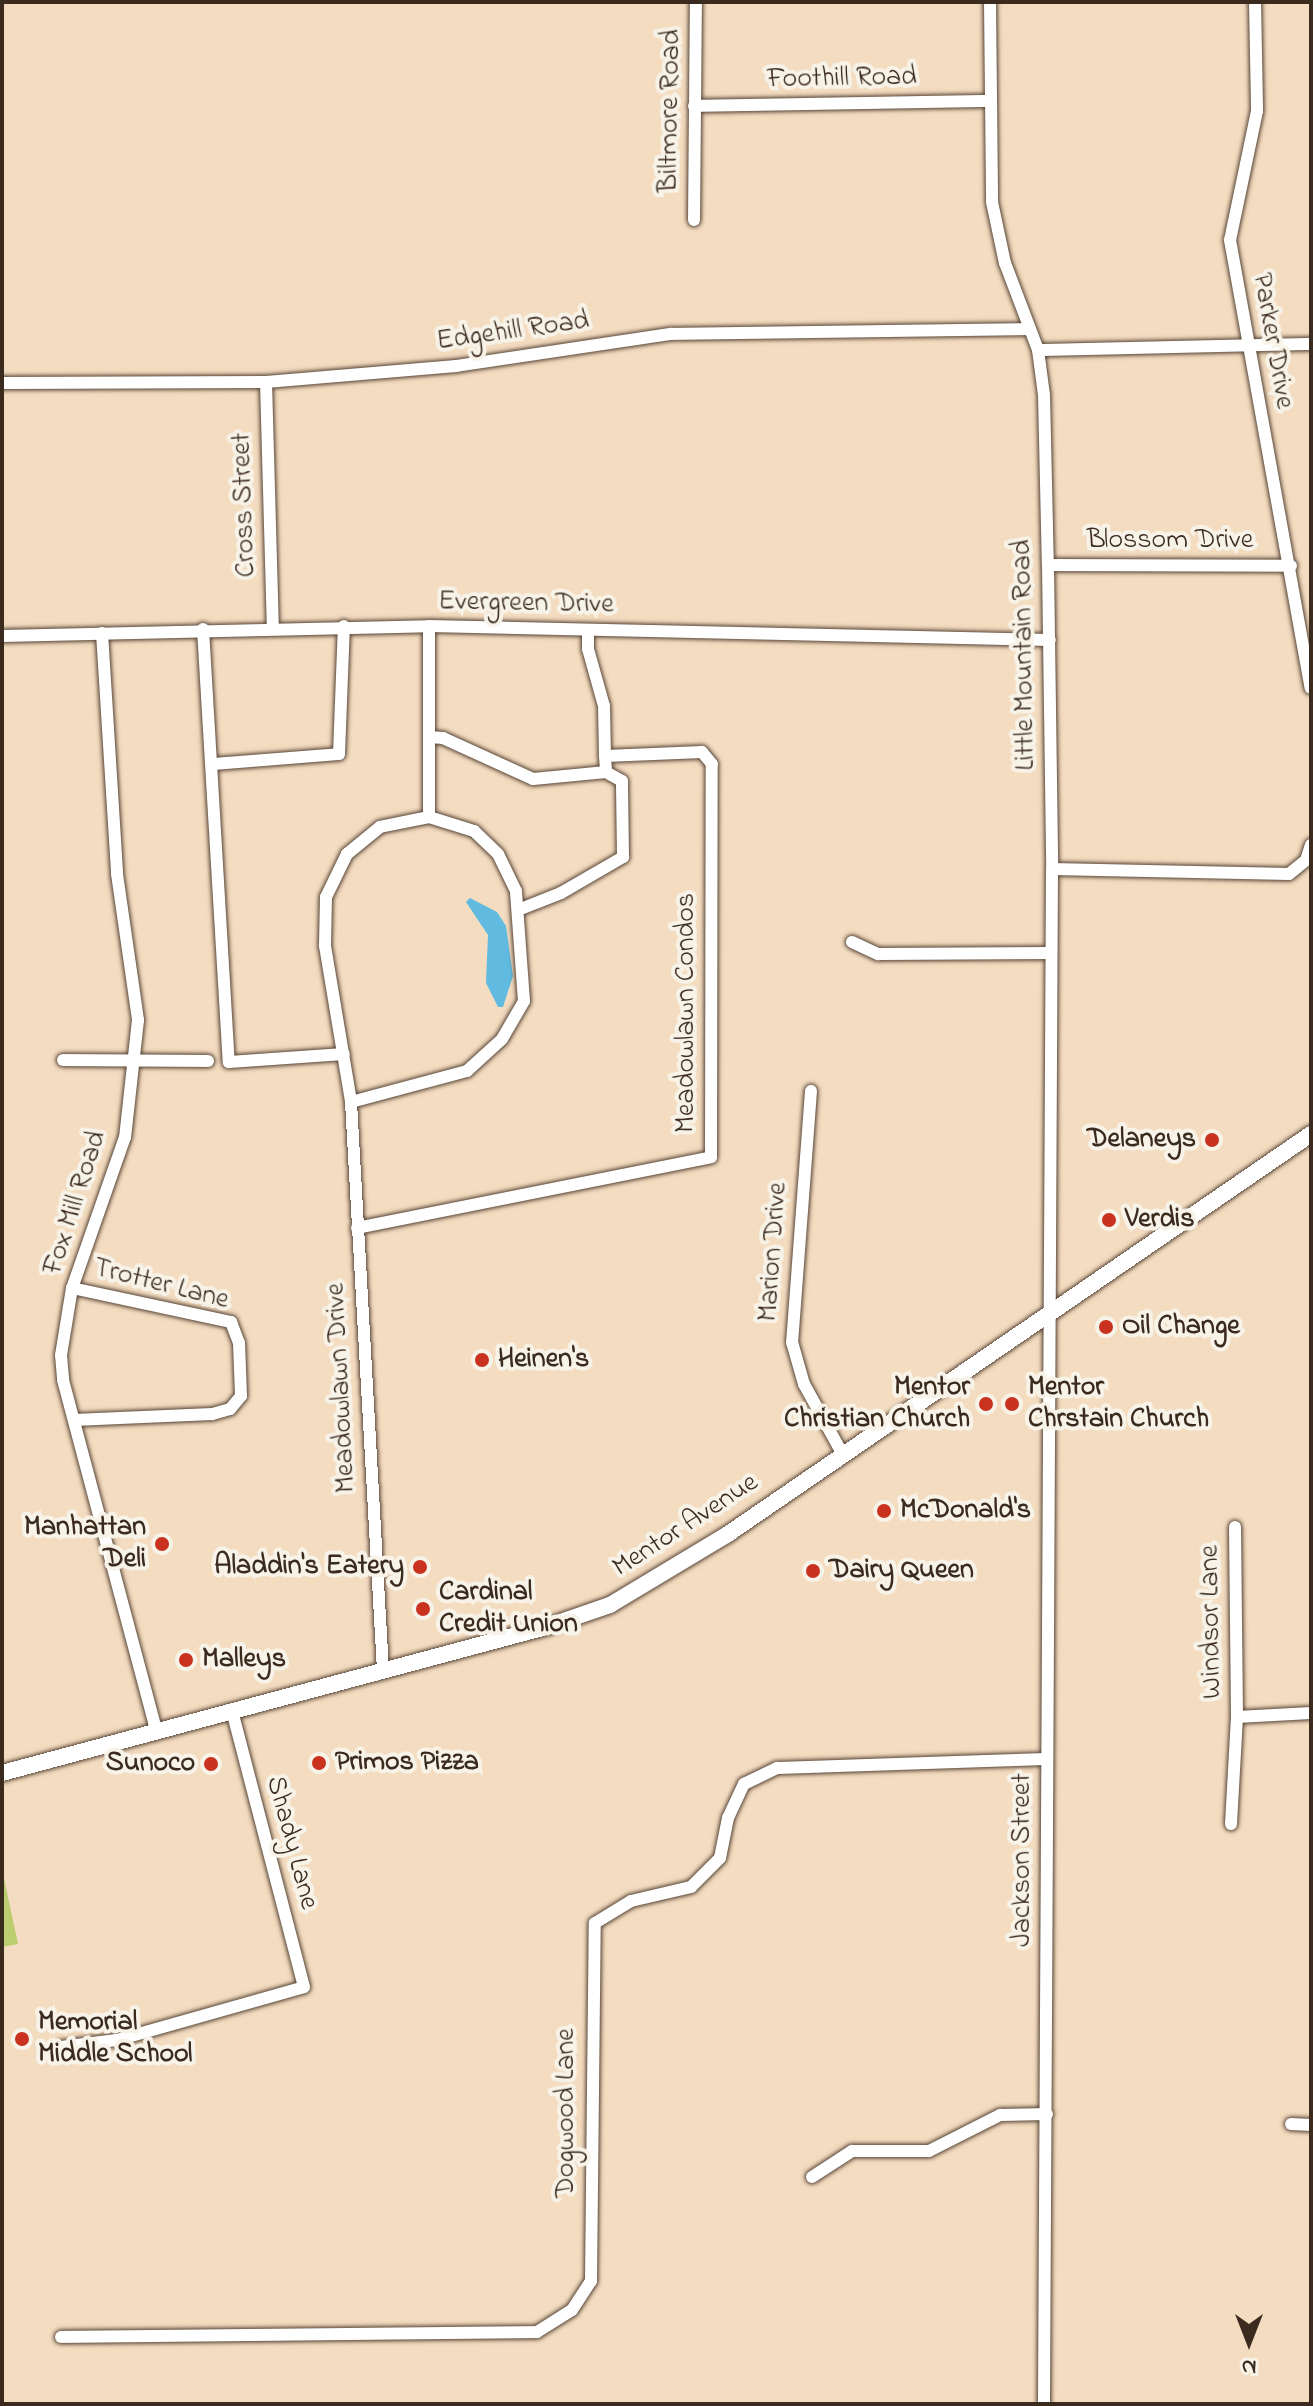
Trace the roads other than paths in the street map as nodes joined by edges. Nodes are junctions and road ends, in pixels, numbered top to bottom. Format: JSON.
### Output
{"nodes":[{"id":1,"x":696,"y":2,"type":"edge"},
{"id":2,"x":990,"y":2,"type":"edge"},
{"id":3,"x":1255,"y":2,"type":"edge"},
{"id":4,"x":991,"y":101,"type":"junction"},
{"id":5,"x":694,"y":106,"type":"junction"},
{"id":6,"x":694,"y":220,"type":"dead end"},
{"id":7,"x":1030,"y":329,"type":"junction"},
{"id":8,"x":1246,"y":343,"type":"junction"},
{"id":9,"x":1311,"y":344,"type":"edge"},
{"id":10,"x":1038,"y":350,"type":"junction"},
{"id":11,"x":266,"y":382,"type":"junction"},
{"id":12,"x":2,"y":383,"type":"edge"},
{"id":13,"x":1048,"y":565,"type":"junction"},
{"id":14,"x":1291,"y":566,"type":"junction"},
{"id":15,"x":273,"y":626,"type":"junction"},
{"id":16,"x":344,"y":626,"type":"junction"},
{"id":17,"x":429,"y":626,"type":"junction"},
{"id":18,"x":203,"y":629,"type":"junction"},
{"id":19,"x":588,"y":630,"type":"junction"},
{"id":20,"x":102,"y":633,"type":"junction"},
{"id":21,"x":2,"y":636,"type":"edge"},
{"id":22,"x":1050,"y":640,"type":"junction"},
{"id":23,"x":1311,"y":688,"type":"edge"},
{"id":24,"x":429,"y":737,"type":"junction"},
{"id":25,"x":605,"y":756,"type":"junction"},
{"id":26,"x":213,"y":764,"type":"junction"},
{"id":27,"x":606,"y":772,"type":"junction"},
{"id":28,"x":429,"y":817,"type":"junction"},
{"id":29,"x":1311,"y":845,"type":"edge"},
{"id":30,"x":1052,"y":869,"type":"junction"},
{"id":31,"x":518,"y":910,"type":"junction"},
{"id":32,"x":852,"y":942,"type":"dead end"},
{"id":33,"x":1051,"y":953,"type":"junction"},
{"id":34,"x":344,"y":1054,"type":"junction"},
{"id":35,"x":63,"y":1060,"type":"dead end"},
{"id":36,"x":208,"y":1061,"type":"dead end"},
{"id":37,"x":134,"y":1062,"type":"junction"},
{"id":38,"x":811,"y":1091,"type":"dead end"},
{"id":39,"x":351,"y":1102,"type":"junction"},
{"id":40,"x":1311,"y":1134,"type":"edge"},
{"id":41,"x":357,"y":1228,"type":"junction"},
{"id":42,"x":72,"y":1288,"type":"junction"},
{"id":43,"x":1049,"y":1315,"type":"junction"},
{"id":44,"x":74,"y":1420,"type":"junction"},
{"id":45,"x":842,"y":1453,"type":"junction"},
{"id":46,"x":1235,"y":1527,"type":"dead end"},
{"id":47,"x":383,"y":1671,"type":"junction"},
{"id":48,"x":232,"y":1711,"type":"junction"},
{"id":49,"x":1311,"y":1713,"type":"edge"},
{"id":50,"x":1237,"y":1717,"type":"junction"},
{"id":51,"x":156,"y":1729,"type":"junction"},
{"id":52,"x":1047,"y":1759,"type":"junction"},
{"id":53,"x":2,"y":1773,"type":"edge"},
{"id":54,"x":1231,"y":1824,"type":"dead end"},
{"id":55,"x":61,"y":2047,"type":"dead end"},
{"id":56,"x":1047,"y":2114,"type":"junction"},
{"id":57,"x":1291,"y":2124,"type":"dead end"},
{"id":58,"x":1311,"y":2125,"type":"edge"},
{"id":59,"x":812,"y":2177,"type":"dead end"},
{"id":60,"x":61,"y":2337,"type":"dead end"},
{"id":61,"x":1044,"y":2404,"type":"edge"}],
"edges":[{"from":1,"to":5,"type":"street","name":"Biltmore Road"},
{"from":2,"to":4,"type":"street","name":"Little Mountain Road"},
{"from":3,"to":8,"type":"street","name":"Parker Drive"},
{"from":4,"to":5,"type":"street","name":"Foothill Road"},
{"from":4,"to":7,"type":"street","name":"Little Mountain Road"},
{"from":5,"to":6,"type":"street","name":"Biltmore Road"},
{"from":7,"to":10,"type":"street","name":"Little Mountain Road"},
{"from":7,"to":11,"type":"street","name":"Edgehill Road"},
{"from":8,"to":9,"type":"street"},
{"from":8,"to":10,"type":"street"},
{"from":8,"to":14,"type":"street","name":"Parker Drive"},
{"from":10,"to":13,"type":"street","name":"Little Mountain Road"},
{"from":11,"to":12,"type":"street","name":"Edgehill Road"},
{"from":11,"to":15,"type":"street","name":"Cross Street"},
{"from":13,"to":14,"type":"street","name":"Blossom Drive"},
{"from":13,"to":22,"type":"street","name":"Little Mountain Road"},
{"from":14,"to":23,"type":"street","name":"Parker Drive"},
{"from":15,"to":16,"type":"street","name":"Evergreen Drive"},
{"from":15,"to":18,"type":"street","name":"Evergreen Drive"},
{"from":16,"to":17,"type":"street","name":"Evergreen Drive"},
{"from":16,"to":26,"type":"street"},
{"from":17,"to":19,"type":"street","name":"Evergreen Drive"},
{"from":17,"to":24,"type":"street"},
{"from":18,"to":20,"type":"street","name":"Evergreen Drive"},
{"from":18,"to":26,"type":"street"},
{"from":19,"to":22,"type":"street","name":"Evergreen Drive"},
{"from":19,"to":25,"type":"street"},
{"from":20,"to":21,"type":"street","name":"Evergreen Drive"},
{"from":20,"to":37,"type":"street","name":"Fox Mill Road"},
{"from":22,"to":30,"type":"street","name":"Little Mountain Road"},
{"from":24,"to":27,"type":"street"},
{"from":24,"to":28,"type":"street"},
{"from":25,"to":27,"type":"street"},
{"from":25,"to":41,"type":"street","name":"Meadowlawn Condos"},
{"from":26,"to":34,"type":"street"},
{"from":27,"to":31,"type":"street"},
{"from":28,"to":31,"type":"street","name":"Meadowlawn Drive"},
{"from":28,"to":34,"type":"street","name":"Meadowlawn Drive"},
{"from":29,"to":30,"type":"street"},
{"from":30,"to":33,"type":"street","name":"Little Mountain Road"},
{"from":31,"to":39,"type":"street","name":"Meadowlawn Drive"},
{"from":32,"to":33,"type":"street"},
{"from":33,"to":43,"type":"street","name":"Little Mountain Road"},
{"from":34,"to":39,"type":"street","name":"Meadowlawn Drive"},
{"from":35,"to":37,"type":"street"},
{"from":36,"to":37,"type":"street"},
{"from":37,"to":42,"type":"street","name":"Fox Mill Road"},
{"from":38,"to":45,"type":"street","name":"Marion Drive"},
{"from":39,"to":41,"type":"street","name":"Meadowlawn Drive"},
{"from":40,"to":43,"type":"main road","name":"Mentor Avenue"},
{"from":41,"to":47,"type":"street","name":"Meadowlawn Drive"},
{"from":42,"to":44,"type":"street","name":"Fox Mill Road"},
{"from":42,"to":44,"type":"street","name":"Trotter Lane"},
{"from":43,"to":45,"type":"main road","name":"Mentor Avenue"},
{"from":43,"to":52,"type":"street","name":"Jackson Street"},
{"from":44,"to":51,"type":"street","name":"Fox Mill Road"},
{"from":45,"to":47,"type":"main road","name":"Mentor Avenue"},
{"from":46,"to":50,"type":"street","name":"Windsor Lane"},
{"from":47,"to":48,"type":"main road","name":"Mentor Avenue"},
{"from":48,"to":51,"type":"main road","name":"Mentor Avenue"},
{"from":48,"to":55,"type":"street","name":"Shady Lane"},
{"from":49,"to":50,"type":"street","name":"Windsor Lane"},
{"from":50,"to":54,"type":"street","name":"Windsor Lane"},
{"from":51,"to":53,"type":"main road","name":"Mentor Avenue"},
{"from":52,"to":56,"type":"street","name":"Jackson Street"},
{"from":52,"to":60,"type":"street","name":"Dogwood Lane"},
{"from":56,"to":59,"type":"street"},
{"from":56,"to":61,"type":"street","name":"Jackson Street"},
{"from":57,"to":58,"type":"street"}]}
